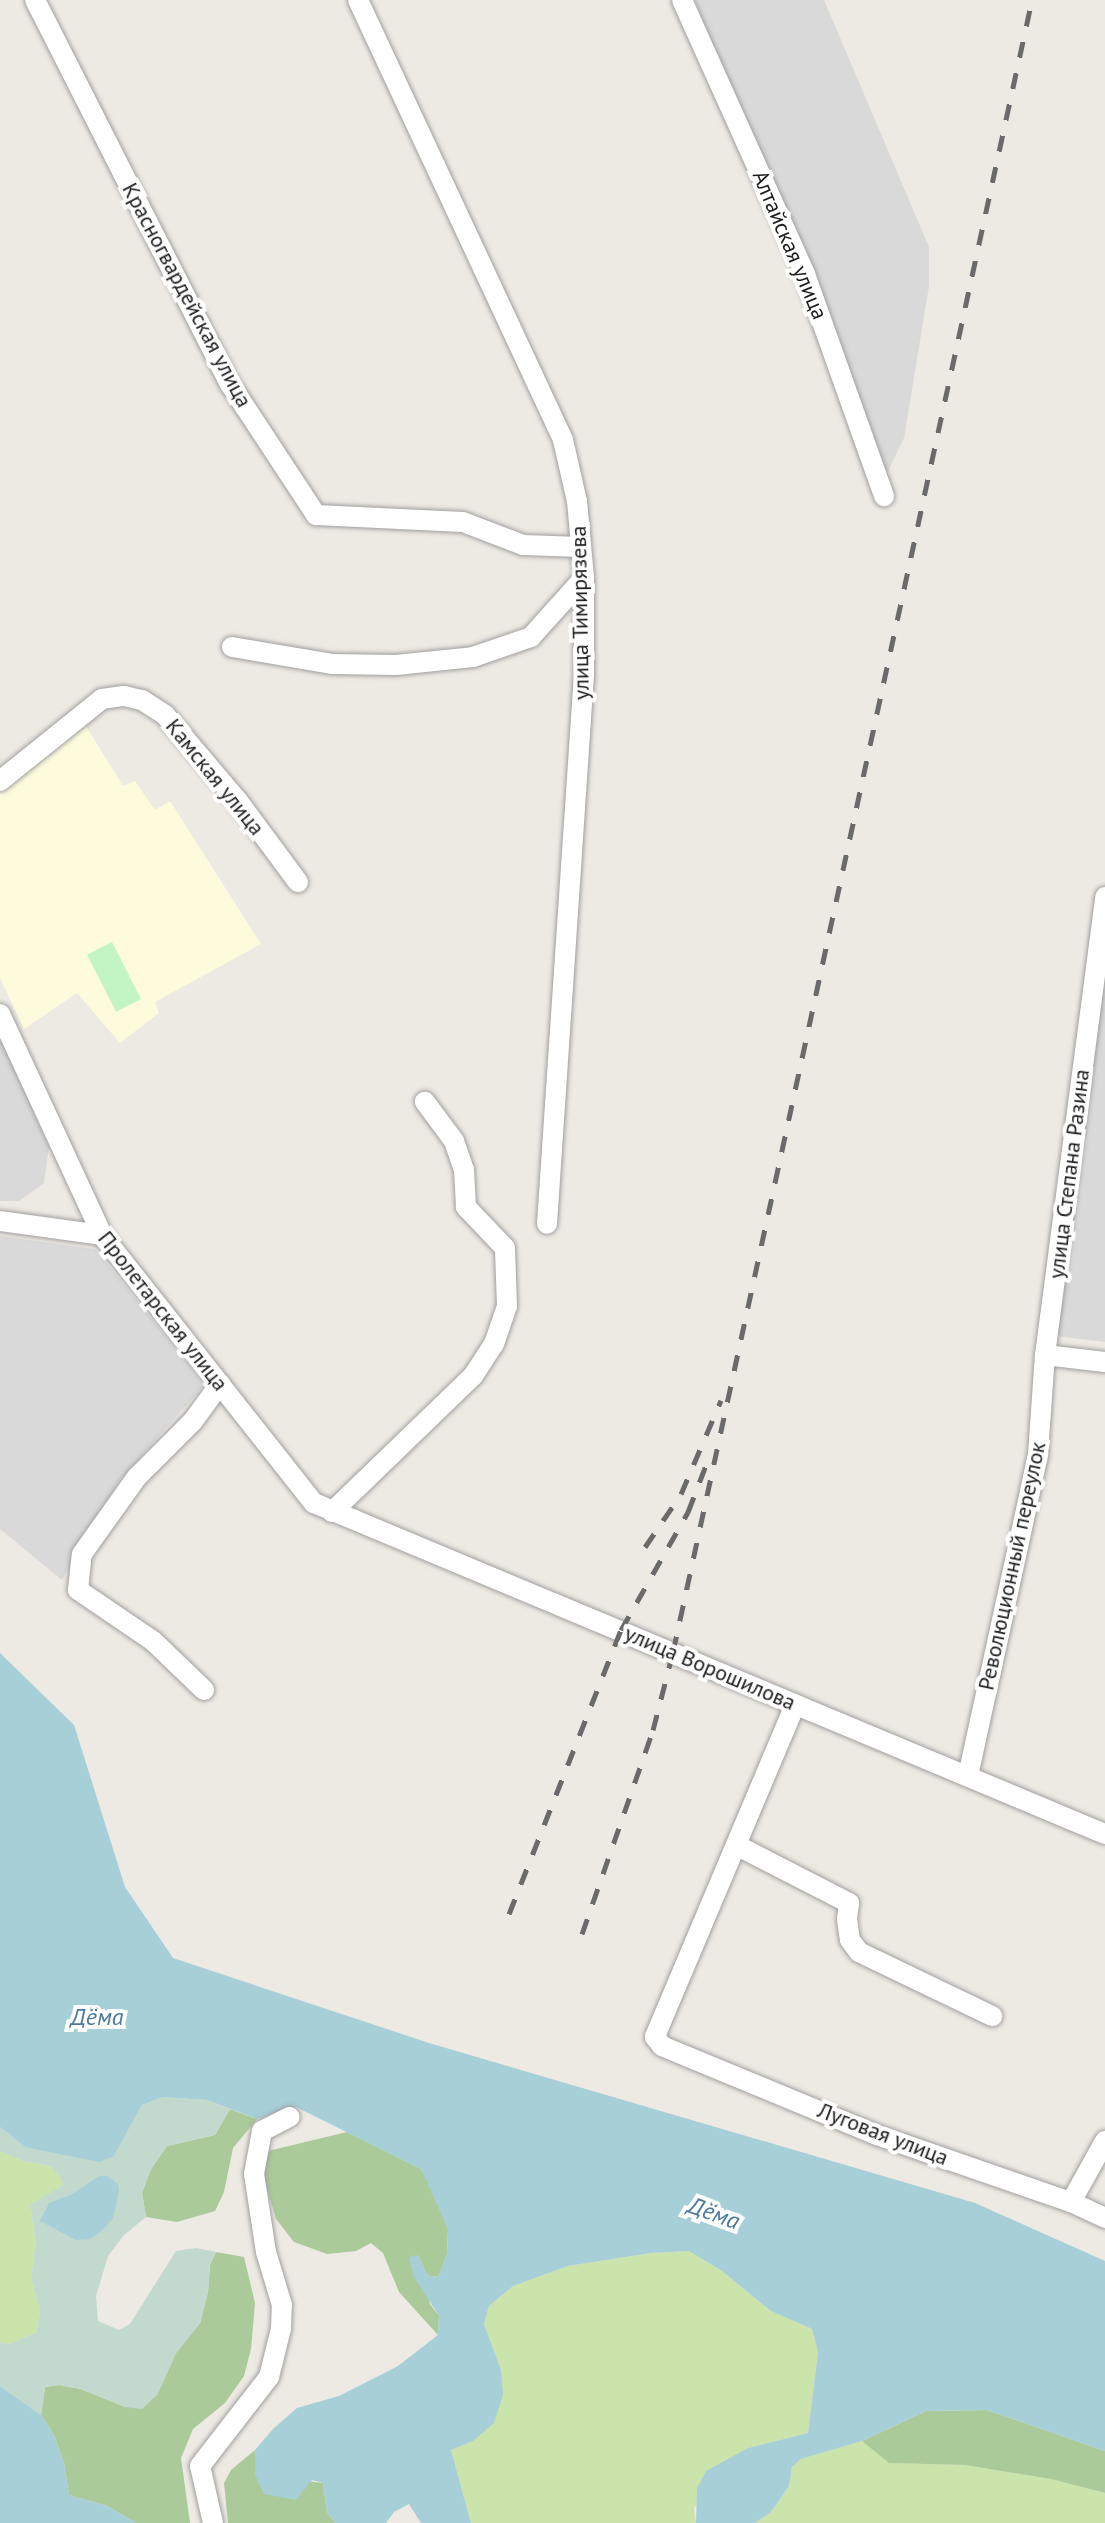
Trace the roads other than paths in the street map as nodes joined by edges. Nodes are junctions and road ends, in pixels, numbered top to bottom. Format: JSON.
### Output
{"nodes":[{"id":1,"x":35,"y":0,"type":"edge"},
{"id":2,"x":358,"y":0,"type":"edge"},
{"id":3,"x":682,"y":0,"type":"edge"},
{"id":4,"x":884,"y":496,"type":"dead end"},
{"id":5,"x":581,"y":547,"type":"junction"},
{"id":6,"x":584,"y":578,"type":"junction"},
{"id":7,"x":232,"y":647,"type":"dead end"},
{"id":8,"x":0,"y":781,"type":"edge"},
{"id":9,"x":298,"y":882,"type":"dead end"},
{"id":10,"x":1105,"y":897,"type":"edge"},
{"id":11,"x":0,"y":1014,"type":"edge"},
{"id":12,"x":425,"y":1102,"type":"dead end"},
{"id":13,"x":0,"y":1221,"type":"edge"},
{"id":14,"x":547,"y":1224,"type":"dead end"},
{"id":15,"x":102,"y":1235,"type":"junction"},
{"id":16,"x":1045,"y":1355,"type":"junction"},
{"id":17,"x":1105,"y":1362,"type":"edge"},
{"id":18,"x":220,"y":1384,"type":"junction"},
{"id":19,"x":323,"y":1507,"type":"junction"},
{"id":20,"x":204,"y":1690,"type":"dead end"},
{"id":21,"x":795,"y":1705,"type":"junction"},
{"id":22,"x":968,"y":1776,"type":"junction"},
{"id":23,"x":1105,"y":1834,"type":"edge"},
{"id":24,"x":738,"y":1846,"type":"junction"},
{"id":25,"x":992,"y":2016,"type":"dead end"},
{"id":26,"x":290,"y":2117,"type":"dead end"},
{"id":27,"x":1105,"y":2141,"type":"edge"},
{"id":28,"x":1071,"y":2202,"type":"junction"},
{"id":29,"x":1105,"y":2218,"type":"edge"},
{"id":30,"x":213,"y":2523,"type":"edge"}],
"edges":[{"from":1,"to":5,"type":"street","name":"Красногвардейская улица"},
{"from":2,"to":5,"type":"street","name":"улица Тимирязева"},
{"from":3,"to":4,"type":"street","name":"Алтайская улица"},
{"from":5,"to":6,"type":"street","name":"улица Тимирязева"},
{"from":6,"to":7,"type":"street"},
{"from":6,"to":14,"type":"street","name":"улица Тимирязева"},
{"from":8,"to":9,"type":"street","name":"Камская улица"},
{"from":10,"to":16,"type":"street","name":"улица Степана Разина"},
{"from":11,"to":15,"type":"street","name":"Пролетарская улица"},
{"from":12,"to":19,"type":"street"},
{"from":13,"to":15,"type":"street"},
{"from":15,"to":18,"type":"street","name":"Пролетарская улица"},
{"from":16,"to":17,"type":"street"},
{"from":16,"to":22,"type":"street","name":"Революционный переулок"},
{"from":18,"to":19,"type":"street","name":"Пролетарская улица"},
{"from":18,"to":20,"type":"street"},
{"from":19,"to":21,"type":"street","name":"улица Ворошилова"},
{"from":21,"to":22,"type":"street","name":"улица Ворошилова"},
{"from":21,"to":24,"type":"street"},
{"from":22,"to":23,"type":"street","name":"улица Ворошилова"},
{"from":24,"to":25,"type":"street"},
{"from":24,"to":28,"type":"street","name":"Луговая улица"},
{"from":26,"to":30,"type":"street"},
{"from":27,"to":28,"type":"street"},
{"from":28,"to":29,"type":"street","name":"Луговая улица"}]}
